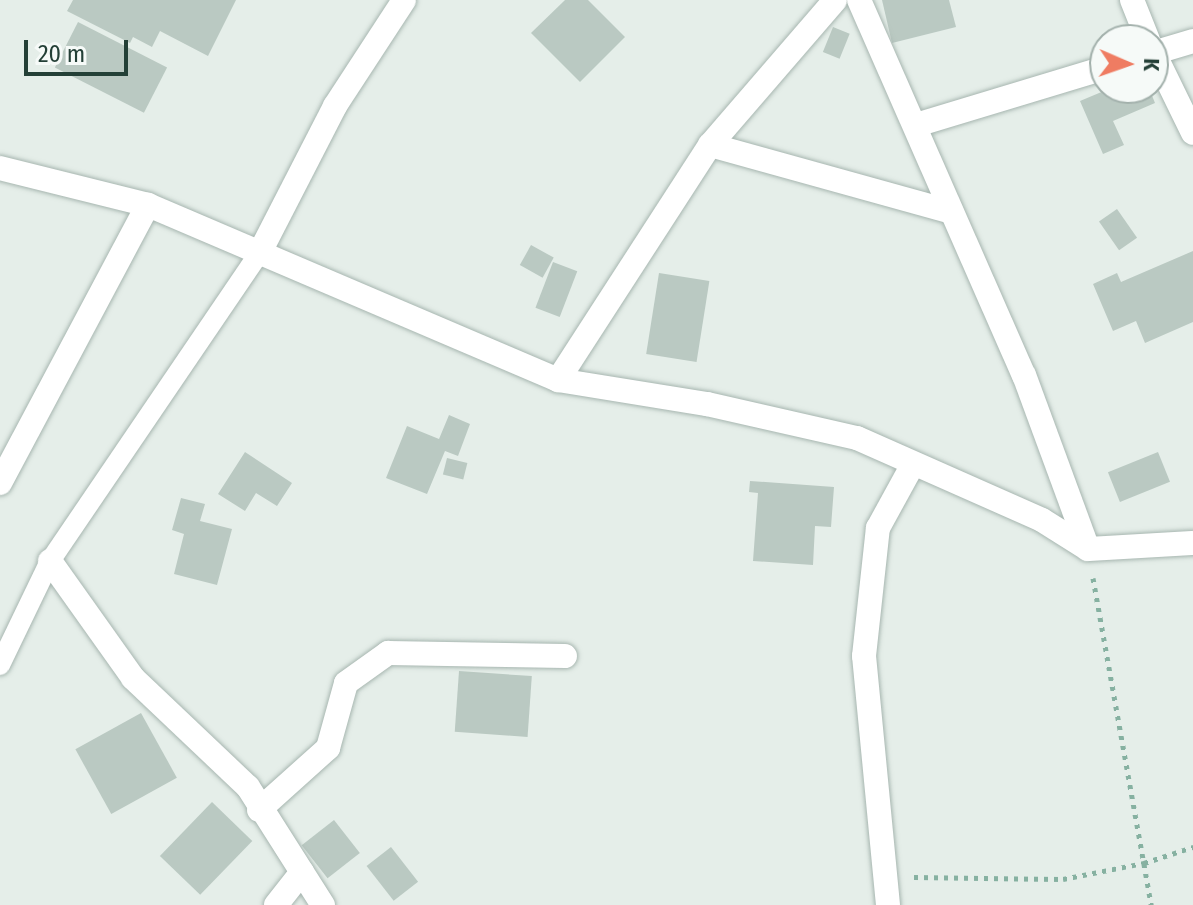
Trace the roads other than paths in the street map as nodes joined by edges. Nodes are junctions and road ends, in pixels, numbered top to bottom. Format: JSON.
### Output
{"nodes":[{"id":1,"x":404,"y":0,"type":"edge"},
{"id":2,"x":835,"y":0,"type":"edge"},
{"id":3,"x":859,"y":0,"type":"edge"},
{"id":4,"x":1132,"y":0,"type":"edge"},
{"id":5,"x":1142,"y":24,"type":"edge"},
{"id":6,"x":1193,"y":41,"type":"edge"},
{"id":7,"x":1169,"y":48,"type":"edge"},
{"id":8,"x":1089,"y":73,"type":"edge"},
{"id":9,"x":1169,"y":84,"type":"edge"},
{"id":10,"x":916,"y":125,"type":"junction"},
{"id":11,"x":1193,"y":133,"type":"edge"},
{"id":12,"x":710,"y":145,"type":"junction"},
{"id":13,"x":0,"y":168,"type":"edge"},
{"id":14,"x":148,"y":205,"type":"junction"},
{"id":15,"x":951,"y":212,"type":"junction"},
{"id":16,"x":260,"y":252,"type":"junction"},
{"id":17,"x":558,"y":380,"type":"junction"},
{"id":18,"x":913,"y":464,"type":"junction"},
{"id":19,"x":0,"y":483,"type":"edge"},
{"id":20,"x":1193,"y":543,"type":"edge"},
{"id":21,"x":1088,"y":549,"type":"junction"},
{"id":22,"x":50,"y":561,"type":"junction"},
{"id":23,"x":565,"y":656,"type":"dead end"},
{"id":24,"x":0,"y":665,"type":"edge"},
{"id":25,"x":259,"y":810,"type":"junction"},
{"id":26,"x":302,"y":872,"type":"junction"},
{"id":27,"x":276,"y":905,"type":"edge"},
{"id":28,"x":323,"y":905,"type":"edge"},
{"id":29,"x":888,"y":905,"type":"edge"}],
"edges":[{"from":1,"to":16,"type":"street"},
{"from":2,"to":12,"type":"street"},
{"from":3,"to":10,"type":"street"},
{"from":4,"to":5,"type":"street"},
{"from":6,"to":7,"type":"street"},
{"from":8,"to":10,"type":"street"},
{"from":9,"to":11,"type":"street"},
{"from":10,"to":15,"type":"street"},
{"from":12,"to":15,"type":"street"},
{"from":12,"to":17,"type":"street"},
{"from":13,"to":14,"type":"street"},
{"from":14,"to":16,"type":"street"},
{"from":14,"to":19,"type":"street"},
{"from":15,"to":21,"type":"street"},
{"from":16,"to":17,"type":"street"},
{"from":16,"to":22,"type":"lane"},
{"from":17,"to":18,"type":"street"},
{"from":18,"to":21,"type":"street"},
{"from":18,"to":29,"type":"street"},
{"from":20,"to":21,"type":"street"},
{"from":22,"to":24,"type":"lane"},
{"from":22,"to":25,"type":"street"},
{"from":23,"to":25,"type":"street"},
{"from":25,"to":26,"type":"street"},
{"from":26,"to":27,"type":"street"},
{"from":26,"to":28,"type":"street"}]}
